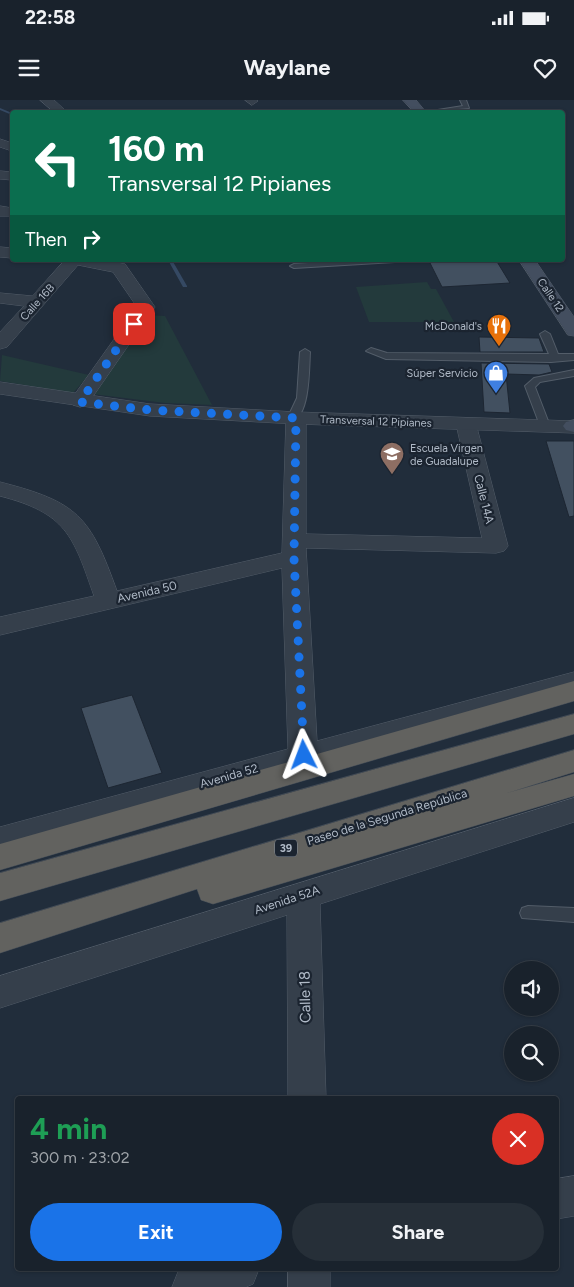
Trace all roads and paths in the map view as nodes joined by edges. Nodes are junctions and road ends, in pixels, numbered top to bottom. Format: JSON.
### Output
{"nodes":[{"id":1,"x":46,"y":100,"type":"edge"},
{"id":2,"x":409,"y":100,"type":"edge"},
{"id":3,"x":463,"y":100,"type":"edge"},
{"id":4,"x":58,"y":110,"type":"edge"},
{"id":5,"x":418,"y":110,"type":"edge"},
{"id":6,"x":444,"y":110,"type":"edge"},
{"id":7,"x":72,"y":262,"type":"edge"},
{"id":8,"x":85,"y":262,"type":"edge"},
{"id":9,"x":361,"y":262,"type":"edge"},
{"id":10,"x":528,"y":262,"type":"edge"},
{"id":11,"x":294,"y":266,"type":"dead end"},
{"id":12,"x":0,"y":298,"type":"edge"},
{"id":13,"x":38,"y":302,"type":"junction"},
{"id":14,"x":574,"y":331,"type":"edge"},
{"id":15,"x":545,"y":334,"type":"dead end"},
{"id":16,"x":0,"y":343,"type":"edge"},
{"id":17,"x":372,"y":351,"type":"dead end"},
{"id":18,"x":305,"y":352,"type":"dead end"},
{"id":19,"x":574,"y":357,"type":"edge"},
{"id":20,"x":551,"y":359,"type":"junction"},
{"id":21,"x":574,"y":373,"type":"edge"},
{"id":22,"x":0,"y":388,"type":"edge"},
{"id":23,"x":80,"y":402,"type":"junction"},
{"id":24,"x":295,"y":418,"type":"junction"},
{"id":25,"x":466,"y":424,"type":"junction"},
{"id":26,"x":545,"y":426,"type":"junction"},
{"id":27,"x":574,"y":426,"type":"edge"},
{"id":28,"x":0,"y":489,"type":"edge"},
{"id":29,"x":496,"y":546,"type":"joint"},
{"id":30,"x":295,"y":550,"type":"junction"},
{"id":31,"x":108,"y":601,"type":"junction"},
{"id":32,"x":0,"y":626,"type":"edge"},
{"id":33,"x":574,"y":681,"type":"edge"},
{"id":34,"x":574,"y":691,"type":"edge"},
{"id":35,"x":574,"y":724,"type":"edge"},
{"id":36,"x":304,"y":755,"type":"junction"},
{"id":37,"x":574,"y":761,"type":"edge"},
{"id":38,"x":574,"y":784,"type":"edge"},
{"id":39,"x":574,"y":810,"type":"edge"},
{"id":40,"x":0,"y":840,"type":"edge"},
{"id":41,"x":0,"y":857,"type":"edge"},
{"id":42,"x":0,"y":886,"type":"edge"},
{"id":43,"x":303,"y":894,"type":"junction"},
{"id":44,"x":528,"y":914,"type":"dead end"},
{"id":45,"x":574,"y":915,"type":"edge"},
{"id":46,"x":0,"y":938,"type":"edge"},
{"id":47,"x":0,"y":950,"type":"edge"},
{"id":48,"x":0,"y":992,"type":"edge"},
{"id":49,"x":306,"y":1096,"type":"edge"},
{"id":50,"x":574,"y":1196,"type":"edge"},
{"id":51,"x":559,"y":1198,"type":"edge"},
{"id":52,"x":233,"y":1271,"type":"edge"},
{"id":53,"x":309,"y":1271,"type":"edge"},
{"id":54,"x":193,"y":1287,"type":"edge"},
{"id":55,"x":309,"y":1287,"type":"edge"}],
"edges":[{"from":1,"to":4,"type":"street"},
{"from":2,"to":5,"type":"main road"},
{"from":3,"to":6,"type":"lane"},
{"from":7,"to":13,"type":"street","name":"Calle 16B"},
{"from":8,"to":23,"type":"street"},
{"from":9,"to":11,"type":"lane"},
{"from":10,"to":14,"type":"main road","name":"Calle 12"},
{"from":12,"to":13,"type":"street"},
{"from":13,"to":16,"type":"street","name":"Calle 16B"},
{"from":15,"to":20,"type":"lane"},
{"from":17,"to":20,"type":"lane"},
{"from":18,"to":24,"type":"lane"},
{"from":19,"to":20,"type":"lane"},
{"from":21,"to":26,"type":"lane"},
{"from":22,"to":23,"type":"street","name":"Transversal 12 Pipianes"},
{"from":23,"to":24,"type":"street","name":"Transversal 12 Pipianes"},
{"from":24,"to":25,"type":"street","name":"Transversal 12 Pipianes"},
{"from":24,"to":30,"type":"street"},
{"from":25,"to":26,"type":"street","name":"Transversal 12 Pipianes"},
{"from":25,"to":29,"type":"street","name":"Calle 14A"},
{"from":26,"to":27,"type":"street","name":"Transversal 12 Pipianes"},
{"from":28,"to":31,"type":"street"},
{"from":29,"to":30,"type":"street","name":"Avenida 50"},
{"from":30,"to":31,"type":"street","name":"Avenida 50"},
{"from":30,"to":36,"type":"street"},
{"from":31,"to":32,"type":"street","name":"Avenida 50"},
{"from":33,"to":36,"type":"street","name":"Avenida 52"},
{"from":34,"to":41,"type":"highway"},
{"from":35,"to":42,"type":"highway"},
{"from":36,"to":40,"type":"street","name":"Avenida 52"},
{"from":37,"to":46,"type":"highway","name":"Paseo de la Segunda República","number":"39"},
{"from":38,"to":47,"type":"highway"},
{"from":39,"to":43,"type":"street","name":"Avenida 52A"},
{"from":43,"to":48,"type":"street","name":"Avenida 52A"},
{"from":43,"to":49,"type":"street","name":"Calle 18"},
{"from":44,"to":45,"type":"lane"},
{"from":50,"to":51,"type":"street"},
{"from":52,"to":54,"type":"street"},
{"from":53,"to":55,"type":"street"}]}
